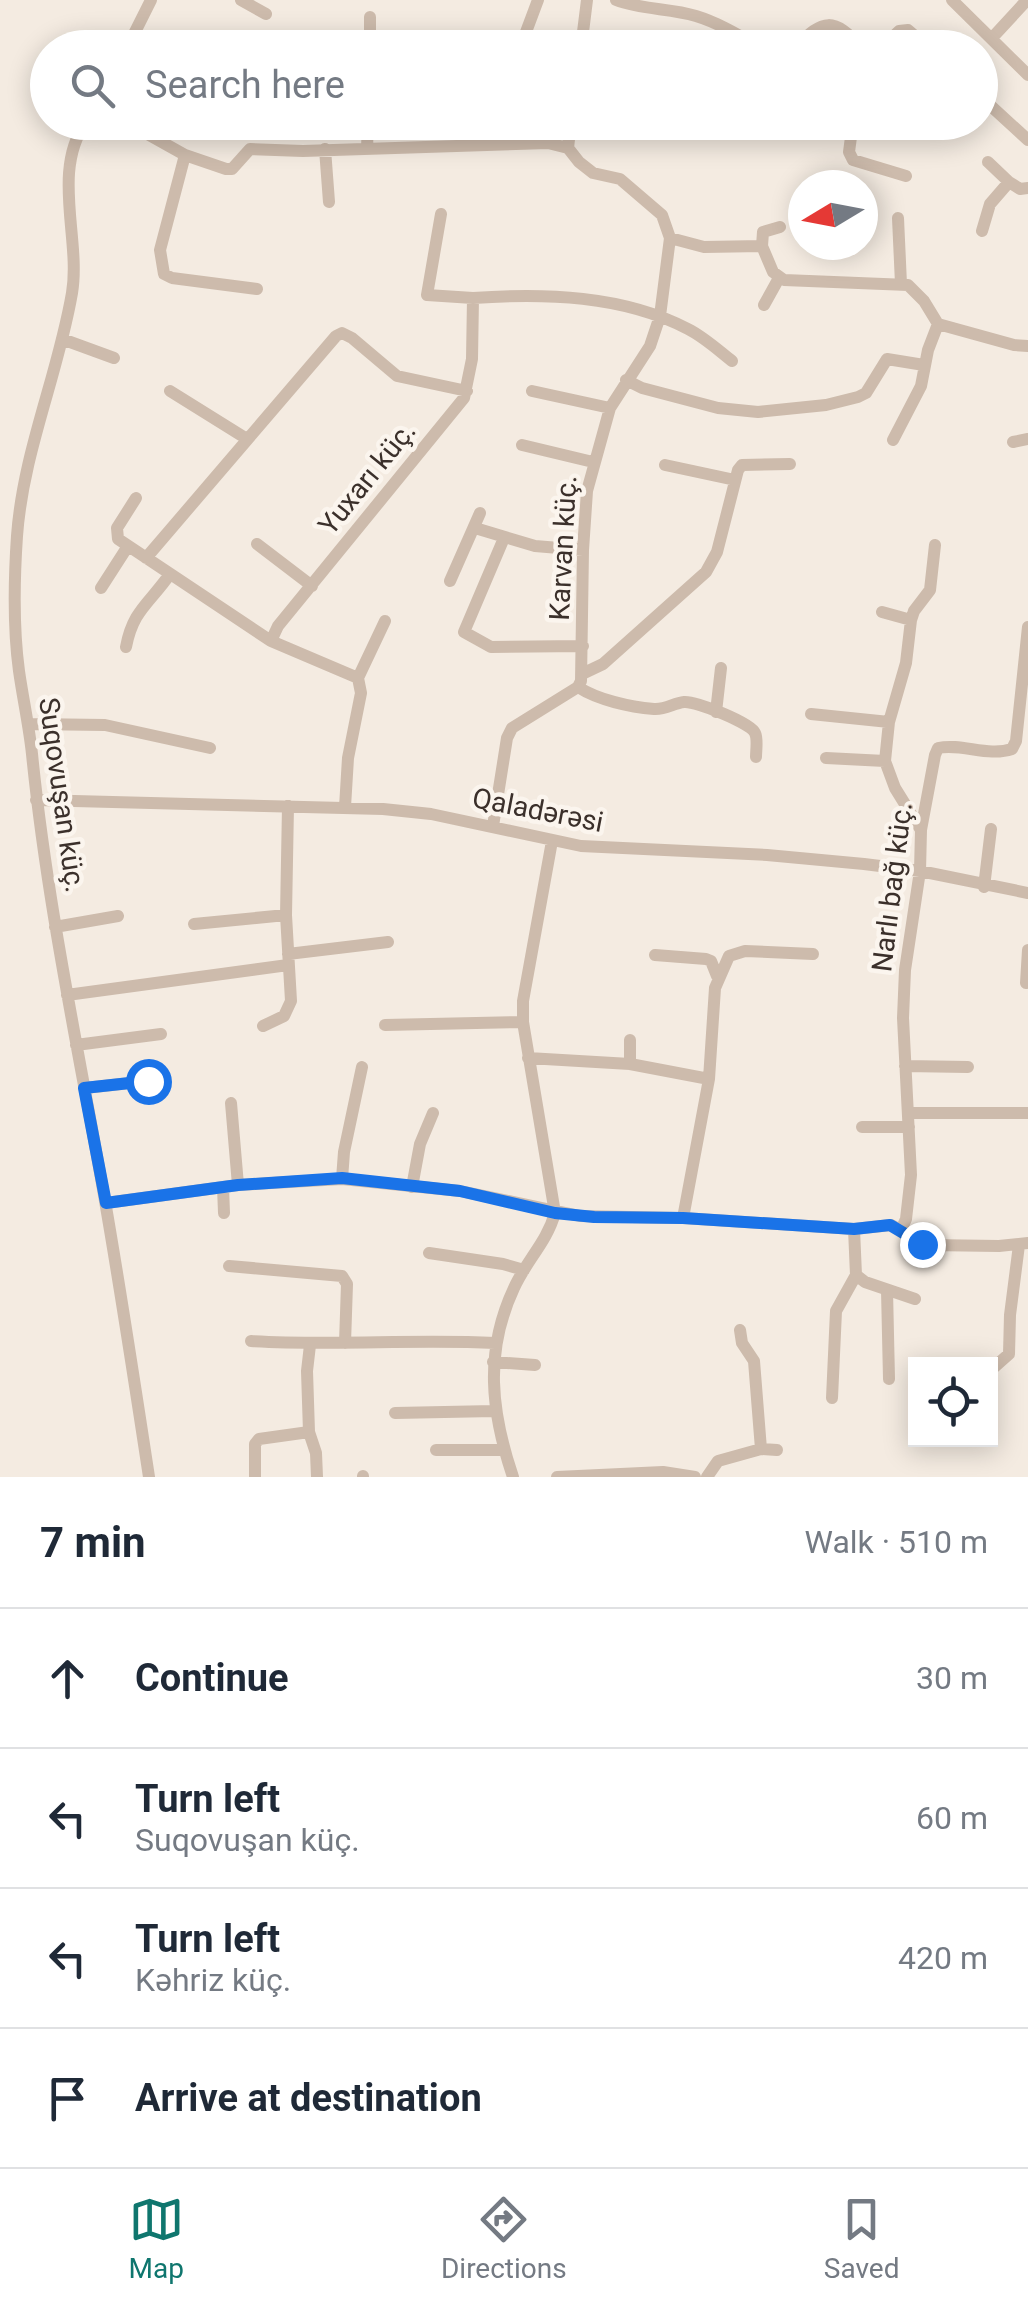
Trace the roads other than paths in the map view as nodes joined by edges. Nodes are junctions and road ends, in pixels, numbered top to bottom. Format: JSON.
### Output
{"nodes":[{"id":1,"x":151,"y":0,"type":"edge"},
{"id":2,"x":241,"y":0,"type":"edge"},
{"id":3,"x":538,"y":0,"type":"edge"},
{"id":4,"x":588,"y":0,"type":"edge"},
{"id":5,"x":616,"y":0,"type":"edge"},
{"id":6,"x":952,"y":0,"type":"edge"},
{"id":7,"x":1027,"y":0,"type":"edge"},
{"id":8,"x":266,"y":14,"type":"dead end"},
{"id":9,"x":370,"y":17,"type":"dead end"},
{"id":10,"x":136,"y":30,"type":"edge"},
{"id":11,"x":370,"y":30,"type":"edge"},
{"id":12,"x":527,"y":30,"type":"edge"},
{"id":13,"x":584,"y":30,"type":"edge"},
{"id":14,"x":729,"y":30,"type":"edge"},
{"id":15,"x":812,"y":30,"type":"edge"},
{"id":16,"x":846,"y":30,"type":"edge"},
{"id":17,"x":984,"y":30,"type":"edge"},
{"id":18,"x":998,"y":31,"type":"edge"},
{"id":19,"x":998,"y":44,"type":"edge"},
{"id":20,"x":1028,"y":75,"type":"edge"},
{"id":21,"x":998,"y":112,"type":"edge"},
{"id":22,"x":79,"y":140,"type":"edge"},
{"id":23,"x":159,"y":140,"type":"edge"},
{"id":24,"x":368,"y":140,"type":"edge"},
{"id":25,"x":569,"y":140,"type":"edge"},
{"id":26,"x":851,"y":140,"type":"edge"},
{"id":27,"x":1028,"y":140,"type":"edge"},
{"id":28,"x":368,"y":148,"type":"junction"},
{"id":29,"x":568,"y":148,"type":"junction"},
{"id":30,"x":325,"y":150,"type":"junction"},
{"id":31,"x":185,"y":154,"type":"junction"},
{"id":32,"x":988,"y":162,"type":"dead end"},
{"id":33,"x":906,"y":176,"type":"dead end"},
{"id":34,"x":1009,"y":182,"type":"junction"},
{"id":35,"x":1028,"y":188,"type":"edge"},
{"id":36,"x":329,"y":202,"type":"dead end"},
{"id":37,"x":441,"y":214,"type":"dead end"},
{"id":38,"x":898,"y":218,"type":"dead end"},
{"id":39,"x":780,"y":227,"type":"dead end"},
{"id":40,"x":982,"y":230,"type":"dead end"},
{"id":41,"x":670,"y":238,"type":"junction"},
{"id":42,"x":762,"y":246,"type":"junction"},
{"id":43,"x":779,"y":278,"type":"junction"},
{"id":44,"x":902,"y":284,"type":"junction"},
{"id":45,"x":257,"y":289,"type":"dead end"},
{"id":46,"x":473,"y":298,"type":"junction"},
{"id":47,"x":764,"y":304,"type":"dead end"},
{"id":48,"x":660,"y":316,"type":"junction"},
{"id":49,"x":938,"y":324,"type":"junction"},
{"id":50,"x":62,"y":339,"type":"junction"},
{"id":51,"x":1028,"y":346,"type":"edge"},
{"id":52,"x":114,"y":358,"type":"dead end"},
{"id":53,"x":732,"y":361,"type":"dead end"},
{"id":54,"x":924,"y":365,"type":"junction"},
{"id":55,"x":626,"y":380,"type":"junction"},
{"id":56,"x":170,"y":391,"type":"dead end"},
{"id":57,"x":532,"y":391,"type":"dead end"},
{"id":58,"x":467,"y":392,"type":"junction"},
{"id":59,"x":610,"y":408,"type":"junction"},
{"id":60,"x":247,"y":440,"type":"junction"},
{"id":61,"x":893,"y":440,"type":"dead end"},
{"id":62,"x":522,"y":445,"type":"dead end"},
{"id":63,"x":593,"y":462,"type":"junction"},
{"id":64,"x":665,"y":464,"type":"dead end"},
{"id":65,"x":790,"y":464,"type":"dead end"},
{"id":66,"x":735,"y":480,"type":"junction"},
{"id":67,"x":136,"y":498,"type":"dead end"},
{"id":68,"x":480,"y":512,"type":"dead end"},
{"id":69,"x":475,"y":528,"type":"junction"},
{"id":70,"x":504,"y":538,"type":"junction"},
{"id":71,"x":257,"y":544,"type":"dead end"},
{"id":72,"x":935,"y":545,"type":"dead end"},
{"id":73,"x":128,"y":546,"type":"junction"},
{"id":74,"x":583,"y":550,"type":"junction"},
{"id":75,"x":146,"y":558,"type":"junction"},
{"id":76,"x":170,"y":574,"type":"junction"},
{"id":77,"x":450,"y":582,"type":"dead end"},
{"id":78,"x":312,"y":586,"type":"junction"},
{"id":79,"x":101,"y":588,"type":"dead end"},
{"id":80,"x":882,"y":612,"type":"dead end"},
{"id":81,"x":911,"y":620,"type":"junction"},
{"id":82,"x":385,"y":621,"type":"dead end"},
{"id":83,"x":1028,"y":626,"type":"edge"},
{"id":84,"x":271,"y":640,"type":"junction"},
{"id":85,"x":1027,"y":644,"type":"edge"},
{"id":86,"x":583,"y":646,"type":"junction"},
{"id":87,"x":126,"y":647,"type":"dead end"},
{"id":88,"x":721,"y":668,"type":"dead end"},
{"id":89,"x":358,"y":678,"type":"junction"},
{"id":90,"x":580,"y":680,"type":"junction"},
{"id":91,"x":716,"y":712,"type":"junction"},
{"id":92,"x":811,"y":714,"type":"dead end"},
{"id":93,"x":889,"y":722,"type":"junction"},
{"id":94,"x":28,"y":724,"type":"junction"},
{"id":95,"x":210,"y":748,"type":"dead end"},
{"id":96,"x":756,"y":757,"type":"dead end"},
{"id":97,"x":826,"y":758,"type":"dead end"},
{"id":98,"x":885,"y":761,"type":"junction"},
{"id":99,"x":36,"y":800,"type":"junction"},
{"id":100,"x":288,"y":806,"type":"junction"},
{"id":101,"x":345,"y":807,"type":"junction"},
{"id":102,"x":492,"y":826,"type":"junction"},
{"id":103,"x":991,"y":829,"type":"dead end"},
{"id":104,"x":920,"y":830,"type":"junction"},
{"id":105,"x":552,"y":841,"type":"junction"},
{"id":106,"x":920,"y":871,"type":"junction"},
{"id":107,"x":984,"y":886,"type":"junction"},
{"id":108,"x":1028,"y":893,"type":"edge"},
{"id":109,"x":286,"y":915,"type":"junction"},
{"id":110,"x":118,"y":916,"type":"dead end"},
{"id":111,"x":194,"y":924,"type":"dead end"},
{"id":112,"x":55,"y":927,"type":"junction"},
{"id":113,"x":388,"y":942,"type":"dead end"},
{"id":114,"x":1028,"y":950,"type":"edge"},
{"id":115,"x":813,"y":954,"type":"dead end"},
{"id":116,"x":654,"y":955,"type":"dead end"},
{"id":117,"x":288,"y":959,"type":"junction"},
{"id":118,"x":718,"y":976,"type":"junction"},
{"id":119,"x":1026,"y":983,"type":"edge"},
{"id":120,"x":67,"y":995,"type":"junction"},
{"id":121,"x":523,"y":1022,"type":"junction"},
{"id":122,"x":386,"y":1024,"type":"dead end"},
{"id":123,"x":262,"y":1026,"type":"dead end"},
{"id":124,"x":162,"y":1034,"type":"dead end"},
{"id":125,"x":630,"y":1040,"type":"dead end"},
{"id":126,"x":76,"y":1045,"type":"junction"},
{"id":127,"x":528,"y":1058,"type":"junction"},
{"id":128,"x":630,"y":1064,"type":"junction"},
{"id":129,"x":904,"y":1066,"type":"junction"},
{"id":130,"x":362,"y":1067,"type":"dead end"},
{"id":131,"x":968,"y":1067,"type":"dead end"},
{"id":132,"x":708,"y":1080,"type":"junction"},
{"id":133,"x":148,"y":1081,"type":"dead end"},
{"id":134,"x":84,"y":1088,"type":"junction"},
{"id":135,"x":231,"y":1104,"type":"dead end"},
{"id":136,"x":433,"y":1112,"type":"dead end"},
{"id":137,"x":1028,"y":1113,"type":"edge"},
{"id":138,"x":908,"y":1120,"type":"junction"},
{"id":139,"x":862,"y":1127,"type":"dead end"},
{"id":140,"x":342,"y":1178,"type":"junction"},
{"id":141,"x":230,"y":1186,"type":"junction"},
{"id":142,"x":412,"y":1186,"type":"junction"},
{"id":143,"x":106,"y":1203,"type":"junction"},
{"id":144,"x":224,"y":1212,"type":"dead end"},
{"id":145,"x":555,"y":1213,"type":"junction"},
{"id":146,"x":683,"y":1218,"type":"junction"},
{"id":147,"x":854,"y":1229,"type":"junction"},
{"id":148,"x":902,"y":1230,"type":"junction"},
{"id":149,"x":1023,"y":1244,"type":"edge"},
{"id":150,"x":428,"y":1253,"type":"dead end"},
{"id":151,"x":229,"y":1266,"type":"dead end"},
{"id":152,"x":524,"y":1270,"type":"junction"},
{"id":153,"x":856,"y":1275,"type":"junction"},
{"id":154,"x":886,"y":1290,"type":"junction"},
{"id":155,"x":915,"y":1298,"type":"dead end"},
{"id":156,"x":740,"y":1330,"type":"dead end"},
{"id":157,"x":251,"y":1341,"type":"dead end"},
{"id":158,"x":345,"y":1343,"type":"junction"},
{"id":159,"x":495,"y":1343,"type":"junction"},
{"id":160,"x":310,"y":1344,"type":"junction"},
{"id":161,"x":492,"y":1362,"type":"junction"},
{"id":162,"x":998,"y":1364,"type":"edge"},
{"id":163,"x":535,"y":1365,"type":"dead end"},
{"id":164,"x":890,"y":1380,"type":"dead end"},
{"id":165,"x":832,"y":1398,"type":"dead end"},
{"id":166,"x":494,"y":1411,"type":"junction"},
{"id":167,"x":395,"y":1413,"type":"dead end"},
{"id":168,"x":309,"y":1432,"type":"junction"},
{"id":169,"x":761,"y":1448,"type":"junction"},
{"id":170,"x":436,"y":1450,"type":"dead end"},
{"id":171,"x":504,"y":1450,"type":"junction"},
{"id":172,"x":777,"y":1450,"type":"dead end"},
{"id":173,"x":149,"y":1477,"type":"edge"},
{"id":174,"x":256,"y":1477,"type":"edge"},
{"id":175,"x":317,"y":1477,"type":"edge"},
{"id":176,"x":513,"y":1477,"type":"edge"},
{"id":177,"x":557,"y":1477,"type":"edge"},
{"id":178,"x":695,"y":1477,"type":"edge"},
{"id":179,"x":707,"y":1477,"type":"edge"}],
"edges":[{"from":1,"to":10,"type":"street"},
{"from":2,"to":8,"type":"street"},
{"from":3,"to":12,"type":"street"},
{"from":4,"to":13,"type":"street"},
{"from":5,"to":14,"type":"street"},
{"from":6,"to":17,"type":"street"},
{"from":7,"to":18,"type":"street"},
{"from":9,"to":11,"type":"street"},
{"from":15,"to":16,"type":"street"},
{"from":19,"to":20,"type":"street"},
{"from":21,"to":27,"type":"street"},
{"from":22,"to":50,"type":"street","name":"Suqovuşan küç."},
{"from":23,"to":31,"type":"street"},
{"from":24,"to":28,"type":"street"},
{"from":25,"to":29,"type":"street"},
{"from":26,"to":33,"type":"street"},
{"from":28,"to":29,"type":"street"},
{"from":28,"to":30,"type":"street"},
{"from":29,"to":41,"type":"street"},
{"from":30,"to":31,"type":"street"},
{"from":30,"to":36,"type":"street"},
{"from":31,"to":45,"type":"street"},
{"from":32,"to":34,"type":"street"},
{"from":34,"to":35,"type":"street"},
{"from":34,"to":40,"type":"street"},
{"from":37,"to":46,"type":"street"},
{"from":38,"to":44,"type":"street"},
{"from":39,"to":42,"type":"street"},
{"from":41,"to":42,"type":"street"},
{"from":41,"to":48,"type":"street","name":"Karvan küç."},
{"from":42,"to":43,"type":"street"},
{"from":43,"to":44,"type":"street"},
{"from":43,"to":47,"type":"street"},
{"from":44,"to":49,"type":"street"},
{"from":46,"to":48,"type":"street"},
{"from":46,"to":58,"type":"street"},
{"from":48,"to":53,"type":"street"},
{"from":48,"to":55,"type":"street","name":"Karvan küç."},
{"from":49,"to":51,"type":"street"},
{"from":49,"to":54,"type":"street"},
{"from":50,"to":52,"type":"street"},
{"from":50,"to":94,"type":"street","name":"Suqovuşan küç."},
{"from":54,"to":55,"type":"street"},
{"from":54,"to":61,"type":"street"},
{"from":55,"to":59,"type":"street","name":"Karvan küç."},
{"from":56,"to":60,"type":"street"},
{"from":57,"to":59,"type":"street"},
{"from":58,"to":60,"type":"street"},
{"from":58,"to":78,"type":"street","name":"Yuxarı küç."},
{"from":59,"to":63,"type":"street","name":"Karvan küç."},
{"from":60,"to":75,"type":"street"},
{"from":62,"to":63,"type":"street"},
{"from":63,"to":74,"type":"street","name":"Karvan küç."},
{"from":64,"to":66,"type":"street"},
{"from":65,"to":66,"type":"street"},
{"from":66,"to":90,"type":"street"},
{"from":67,"to":73,"type":"street"},
{"from":68,"to":69,"type":"street"},
{"from":69,"to":70,"type":"street"},
{"from":69,"to":77,"type":"street"},
{"from":70,"to":74,"type":"street"},
{"from":70,"to":86,"type":"street"},
{"from":71,"to":78,"type":"street"},
{"from":72,"to":81,"type":"street"},
{"from":73,"to":75,"type":"street"},
{"from":73,"to":79,"type":"street"},
{"from":74,"to":86,"type":"street","name":"Karvan küç."},
{"from":75,"to":76,"type":"street"},
{"from":76,"to":84,"type":"street"},
{"from":76,"to":87,"type":"street"},
{"from":78,"to":84,"type":"street","name":"Yuxarı küç."},
{"from":80,"to":81,"type":"street"},
{"from":81,"to":93,"type":"street"},
{"from":82,"to":89,"type":"street"},
{"from":83,"to":85,"type":"street","name":"Narlı bağ küç."},
{"from":84,"to":89,"type":"street"},
{"from":85,"to":104,"type":"street","name":"Narlı bağ küç."},
{"from":86,"to":90,"type":"street","name":"Karvan küç."},
{"from":88,"to":91,"type":"street"},
{"from":89,"to":101,"type":"street"},
{"from":90,"to":91,"type":"street"},
{"from":90,"to":102,"type":"street"},
{"from":91,"to":96,"type":"street"},
{"from":92,"to":93,"type":"street"},
{"from":93,"to":98,"type":"street"},
{"from":94,"to":95,"type":"street"},
{"from":94,"to":99,"type":"street","name":"Suqovuşan küç."},
{"from":97,"to":98,"type":"street"},
{"from":98,"to":104,"type":"street"},
{"from":99,"to":100,"type":"street","name":"Qaladərəsi"},
{"from":99,"to":112,"type":"street","name":"Suqovuşan küç."},
{"from":100,"to":101,"type":"street","name":"Qaladərəsi"},
{"from":100,"to":109,"type":"street"},
{"from":101,"to":102,"type":"street","name":"Qaladərəsi"},
{"from":102,"to":105,"type":"street","name":"Qaladərəsi"},
{"from":103,"to":107,"type":"street"},
{"from":104,"to":106,"type":"street","name":"Narlı bağ küç."},
{"from":105,"to":106,"type":"street","name":"Qaladərəsi"},
{"from":105,"to":121,"type":"street"},
{"from":106,"to":107,"type":"street","name":"Qaladərəsi"},
{"from":106,"to":129,"type":"street","name":"Narlı bağ küç."},
{"from":107,"to":108,"type":"street","name":"Qaladərəsi"},
{"from":109,"to":111,"type":"street"},
{"from":109,"to":117,"type":"street"},
{"from":110,"to":112,"type":"street"},
{"from":112,"to":120,"type":"street","name":"Suqovuşan küç."},
{"from":113,"to":117,"type":"street"},
{"from":114,"to":119,"type":"street"},
{"from":115,"to":118,"type":"street"},
{"from":116,"to":118,"type":"street"},
{"from":117,"to":120,"type":"street"},
{"from":117,"to":123,"type":"street"},
{"from":118,"to":132,"type":"street"},
{"from":120,"to":126,"type":"street","name":"Suqovuşan küç."},
{"from":121,"to":122,"type":"street"},
{"from":121,"to":127,"type":"street"},
{"from":124,"to":126,"type":"street"},
{"from":125,"to":128,"type":"street"},
{"from":126,"to":134,"type":"street","name":"Suqovuşan küç."},
{"from":127,"to":128,"type":"street"},
{"from":127,"to":145,"type":"street"},
{"from":128,"to":132,"type":"street"},
{"from":129,"to":131,"type":"street"},
{"from":129,"to":138,"type":"street","name":"Narlı bağ küç."},
{"from":130,"to":140,"type":"street"},
{"from":132,"to":146,"type":"street"},
{"from":133,"to":134,"type":"street"},
{"from":134,"to":143,"type":"street","name":"Suqovuşan küç."},
{"from":135,"to":141,"type":"street"},
{"from":136,"to":142,"type":"street"},
{"from":137,"to":138,"type":"street"},
{"from":138,"to":139,"type":"street"},
{"from":138,"to":148,"type":"street","name":"Narlı bağ küç."},
{"from":140,"to":141,"type":"street"},
{"from":140,"to":142,"type":"street"},
{"from":141,"to":143,"type":"street"},
{"from":141,"to":144,"type":"street"},
{"from":142,"to":145,"type":"street"},
{"from":143,"to":173,"type":"street","name":"Suqovuşan küç."},
{"from":145,"to":146,"type":"street"},
{"from":145,"to":152,"type":"street"},
{"from":146,"to":147,"type":"street"},
{"from":147,"to":148,"type":"street"},
{"from":147,"to":153,"type":"street"},
{"from":148,"to":149,"type":"street"},
{"from":149,"to":162,"type":"street"},
{"from":150,"to":152,"type":"street"},
{"from":151,"to":158,"type":"street"},
{"from":152,"to":159,"type":"street"},
{"from":153,"to":154,"type":"street"},
{"from":153,"to":165,"type":"street"},
{"from":154,"to":155,"type":"street"},
{"from":154,"to":164,"type":"street"},
{"from":156,"to":169,"type":"street"},
{"from":157,"to":160,"type":"street"},
{"from":158,"to":159,"type":"street"},
{"from":158,"to":160,"type":"street"},
{"from":159,"to":161,"type":"street"},
{"from":160,"to":168,"type":"street"},
{"from":161,"to":163,"type":"street"},
{"from":161,"to":166,"type":"street"},
{"from":166,"to":167,"type":"street"},
{"from":166,"to":171,"type":"street"},
{"from":168,"to":174,"type":"street"},
{"from":168,"to":175,"type":"street"},
{"from":169,"to":172,"type":"street"},
{"from":169,"to":179,"type":"street"},
{"from":170,"to":171,"type":"street"},
{"from":171,"to":176,"type":"street"},
{"from":177,"to":178,"type":"street"}]}
